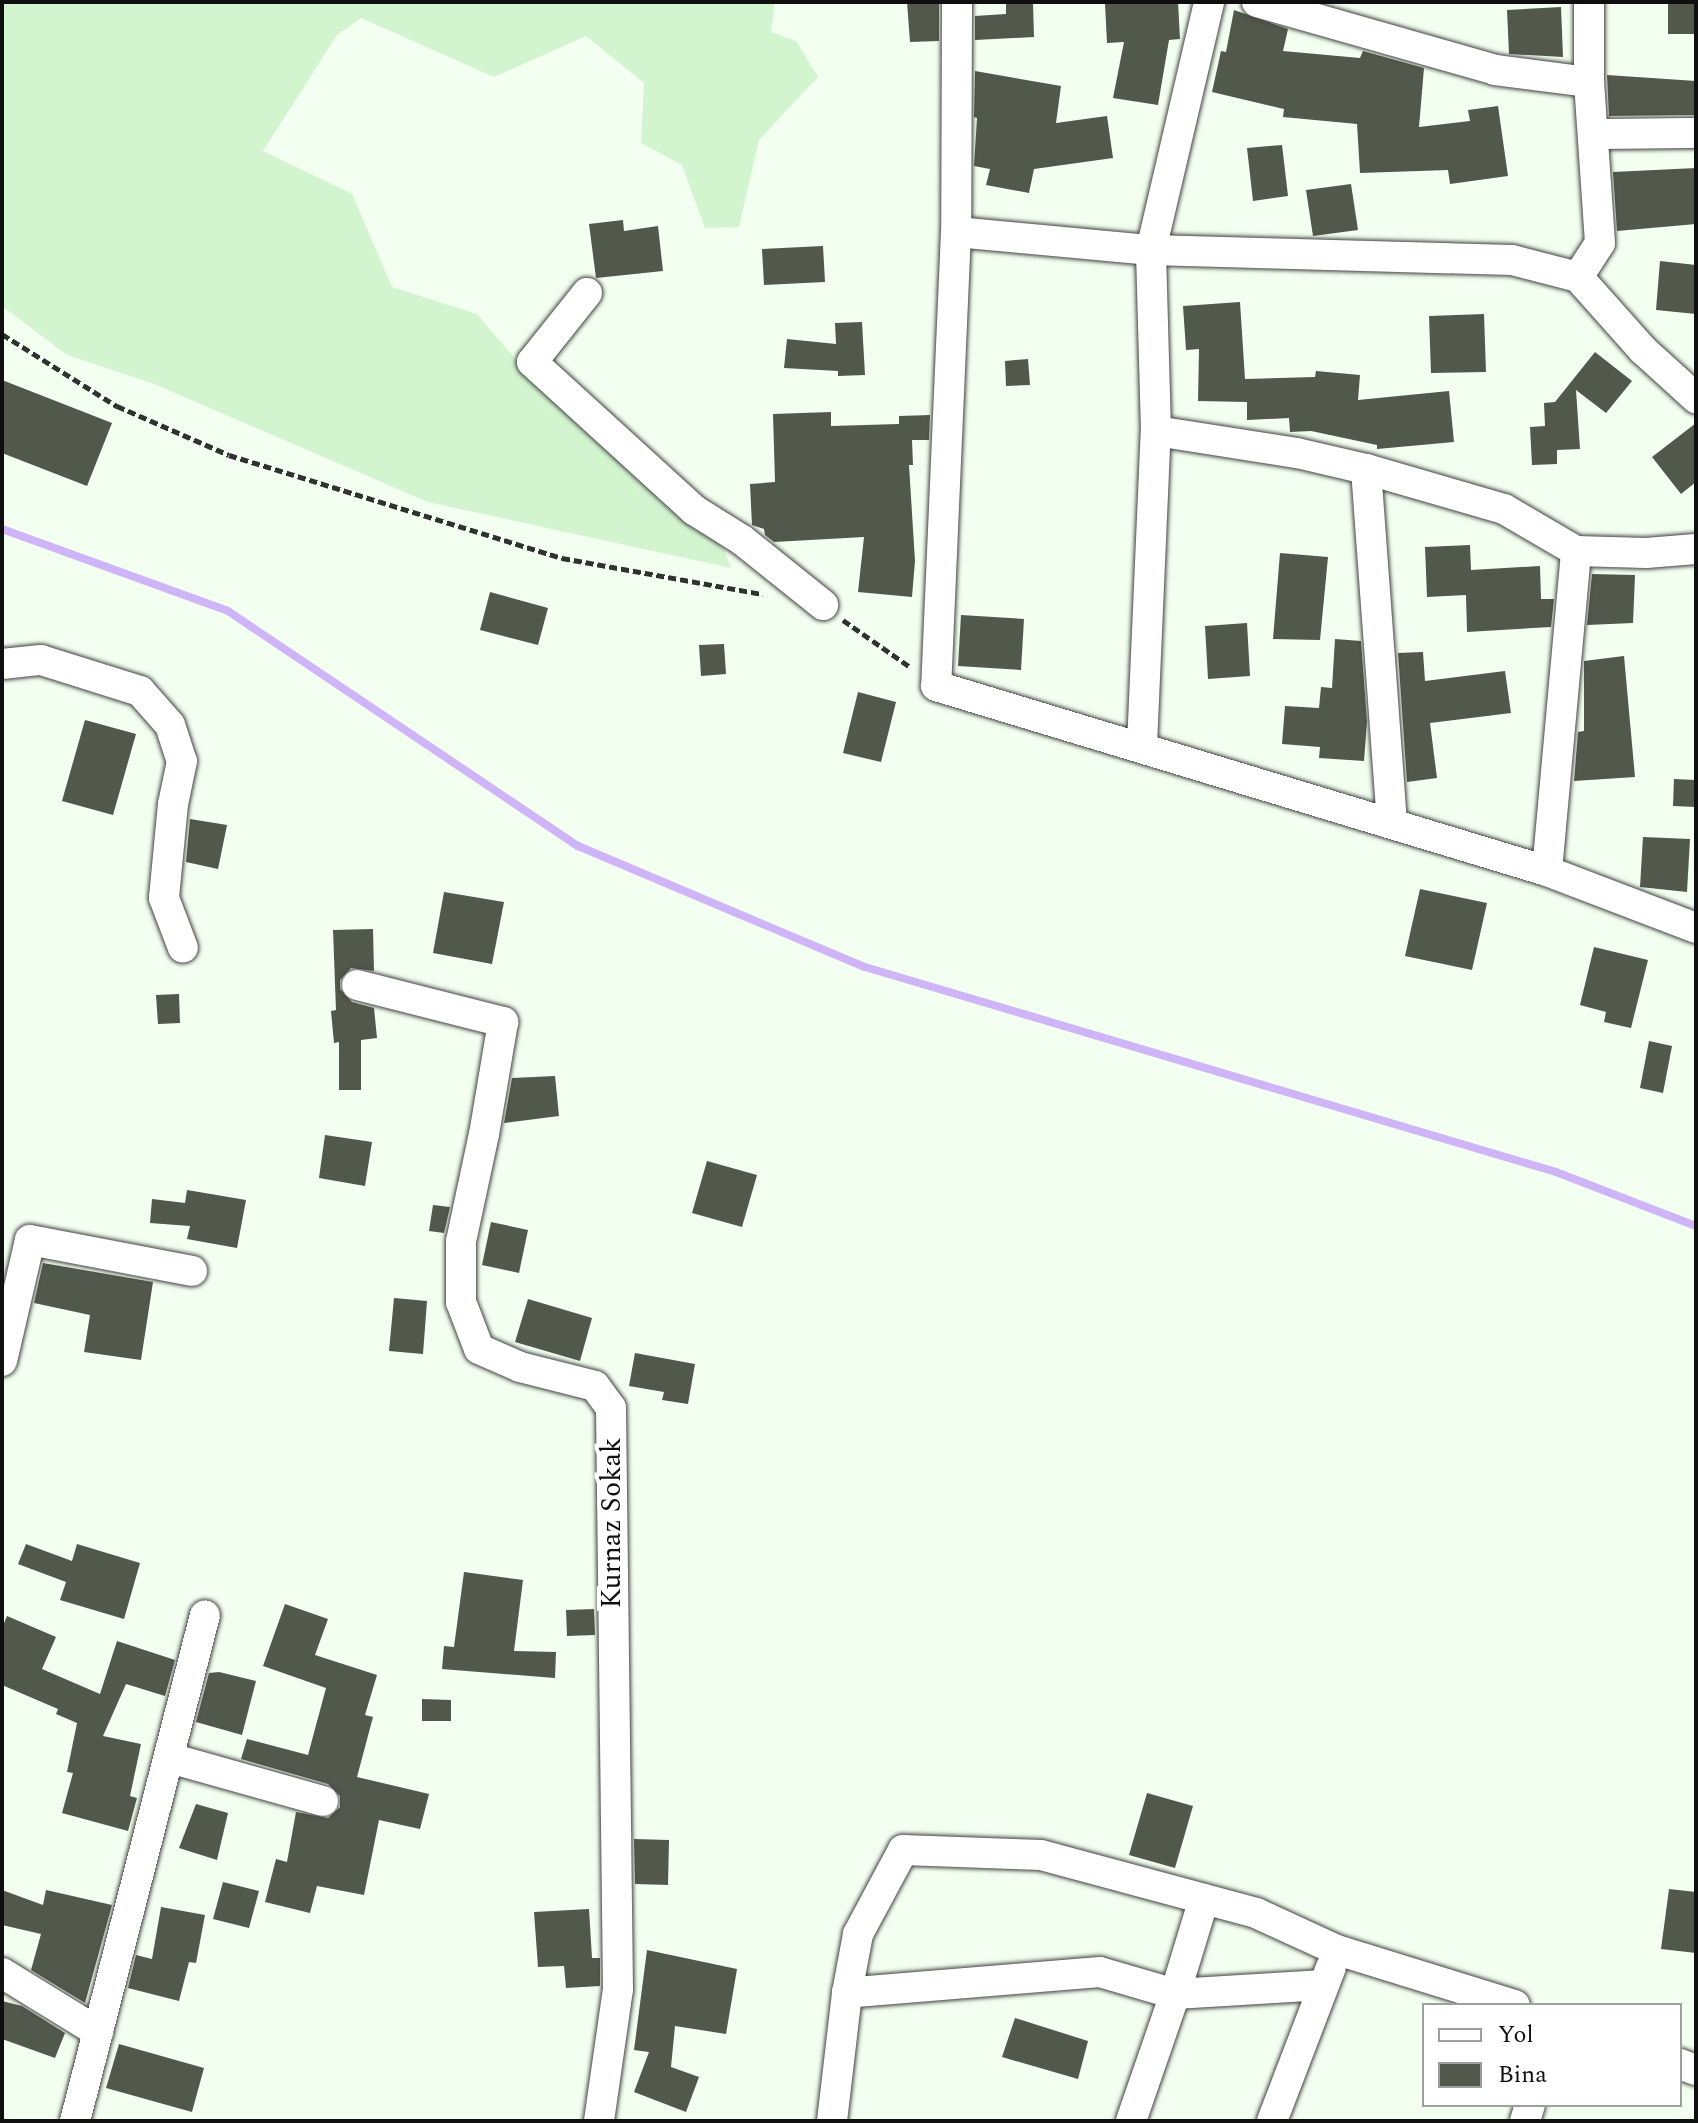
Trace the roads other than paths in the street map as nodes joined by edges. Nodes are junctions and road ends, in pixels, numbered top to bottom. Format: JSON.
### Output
{"nodes":[{"id":1,"x":957,"y":2,"type":"edge"},
{"id":2,"x":1209,"y":2,"type":"edge"},
{"id":3,"x":1257,"y":2,"type":"edge"},
{"id":4,"x":1589,"y":2,"type":"edge"},
{"id":5,"x":1589,"y":82,"type":"junction"},
{"id":6,"x":1696,"y":133,"type":"edge"},
{"id":7,"x":1595,"y":134,"type":"junction"},
{"id":8,"x":956,"y":232,"type":"junction"},
{"id":9,"x":1151,"y":250,"type":"junction"},
{"id":10,"x":1578,"y":277,"type":"junction"},
{"id":11,"x":587,"y":293,"type":"dead end"},
{"id":12,"x":1696,"y":398,"type":"edge"},
{"id":13,"x":1156,"y":431,"type":"junction"},
{"id":14,"x":1366,"y":469,"type":"junction"},
{"id":15,"x":1696,"y":549,"type":"edge"},
{"id":16,"x":1576,"y":551,"type":"junction"},
{"id":17,"x":823,"y":605,"type":"road end"},
{"id":18,"x":2,"y":664,"type":"edge"},
{"id":19,"x":1142,"y":746,"type":"junction"},
{"id":20,"x":1392,"y":823,"type":"junction"},
{"id":21,"x":1547,"y":871,"type":"junction"},
{"id":22,"x":1696,"y":928,"type":"edge"},
{"id":23,"x":183,"y":948,"type":"dead end"},
{"id":24,"x":357,"y":985,"type":"dead end"},
{"id":25,"x":192,"y":1271,"type":"dead end"},
{"id":26,"x":2,"y":1361,"type":"edge"},
{"id":27,"x":205,"y":1615,"type":"dead end"},
{"id":28,"x":170,"y":1758,"type":"junction"},
{"id":29,"x":323,"y":1801,"type":"dead end"},
{"id":30,"x":1204,"y":1899,"type":"junction"},
{"id":31,"x":1337,"y":1950,"type":"junction"},
{"id":32,"x":2,"y":1973,"type":"edge"},
{"id":33,"x":1324,"y":1985,"type":"junction"},
{"id":34,"x":847,"y":1993,"type":"junction"},
{"id":35,"x":1175,"y":1994,"type":"junction"},
{"id":36,"x":1509,"y":2003,"type":"edge"},
{"id":37,"x":98,"y":2032,"type":"junction"},
{"id":38,"x":75,"y":2121,"type":"edge"},
{"id":39,"x":599,"y":2121,"type":"edge"},
{"id":40,"x":832,"y":2121,"type":"edge"},
{"id":41,"x":1131,"y":2121,"type":"edge"},
{"id":42,"x":1272,"y":2121,"type":"edge"}],
"edges":[{"from":1,"to":8,"type":"street"},
{"from":2,"to":9,"type":"street"},
{"from":3,"to":5,"type":"street"},
{"from":4,"to":5,"type":"street"},
{"from":5,"to":7,"type":"street"},
{"from":6,"to":7,"type":"street"},
{"from":7,"to":10,"type":"street"},
{"from":8,"to":9,"type":"street"},
{"from":8,"to":19,"type":"street"},
{"from":9,"to":10,"type":"street"},
{"from":9,"to":13,"type":"street"},
{"from":10,"to":12,"type":"street"},
{"from":11,"to":17,"type":"street"},
{"from":13,"to":14,"type":"street"},
{"from":13,"to":19,"type":"street"},
{"from":14,"to":16,"type":"street"},
{"from":14,"to":20,"type":"street"},
{"from":15,"to":16,"type":"street"},
{"from":16,"to":21,"type":"street"},
{"from":18,"to":23,"type":"street"},
{"from":19,"to":20,"type":"street"},
{"from":20,"to":21,"type":"street"},
{"from":21,"to":22,"type":"street"},
{"from":24,"to":39,"type":"street","name":"Kurnaz Sokak"},
{"from":25,"to":26,"type":"street"},
{"from":27,"to":28,"type":"street"},
{"from":28,"to":29,"type":"street"},
{"from":28,"to":37,"type":"street"},
{"from":30,"to":31,"type":"street"},
{"from":30,"to":34,"type":"street"},
{"from":30,"to":35,"type":"street"},
{"from":31,"to":33,"type":"street"},
{"from":31,"to":36,"type":"street"},
{"from":32,"to":37,"type":"street"},
{"from":33,"to":35,"type":"street"},
{"from":33,"to":42,"type":"street"},
{"from":34,"to":35,"type":"street"},
{"from":34,"to":40,"type":"street"},
{"from":35,"to":41,"type":"street"},
{"from":37,"to":38,"type":"street"}]}
